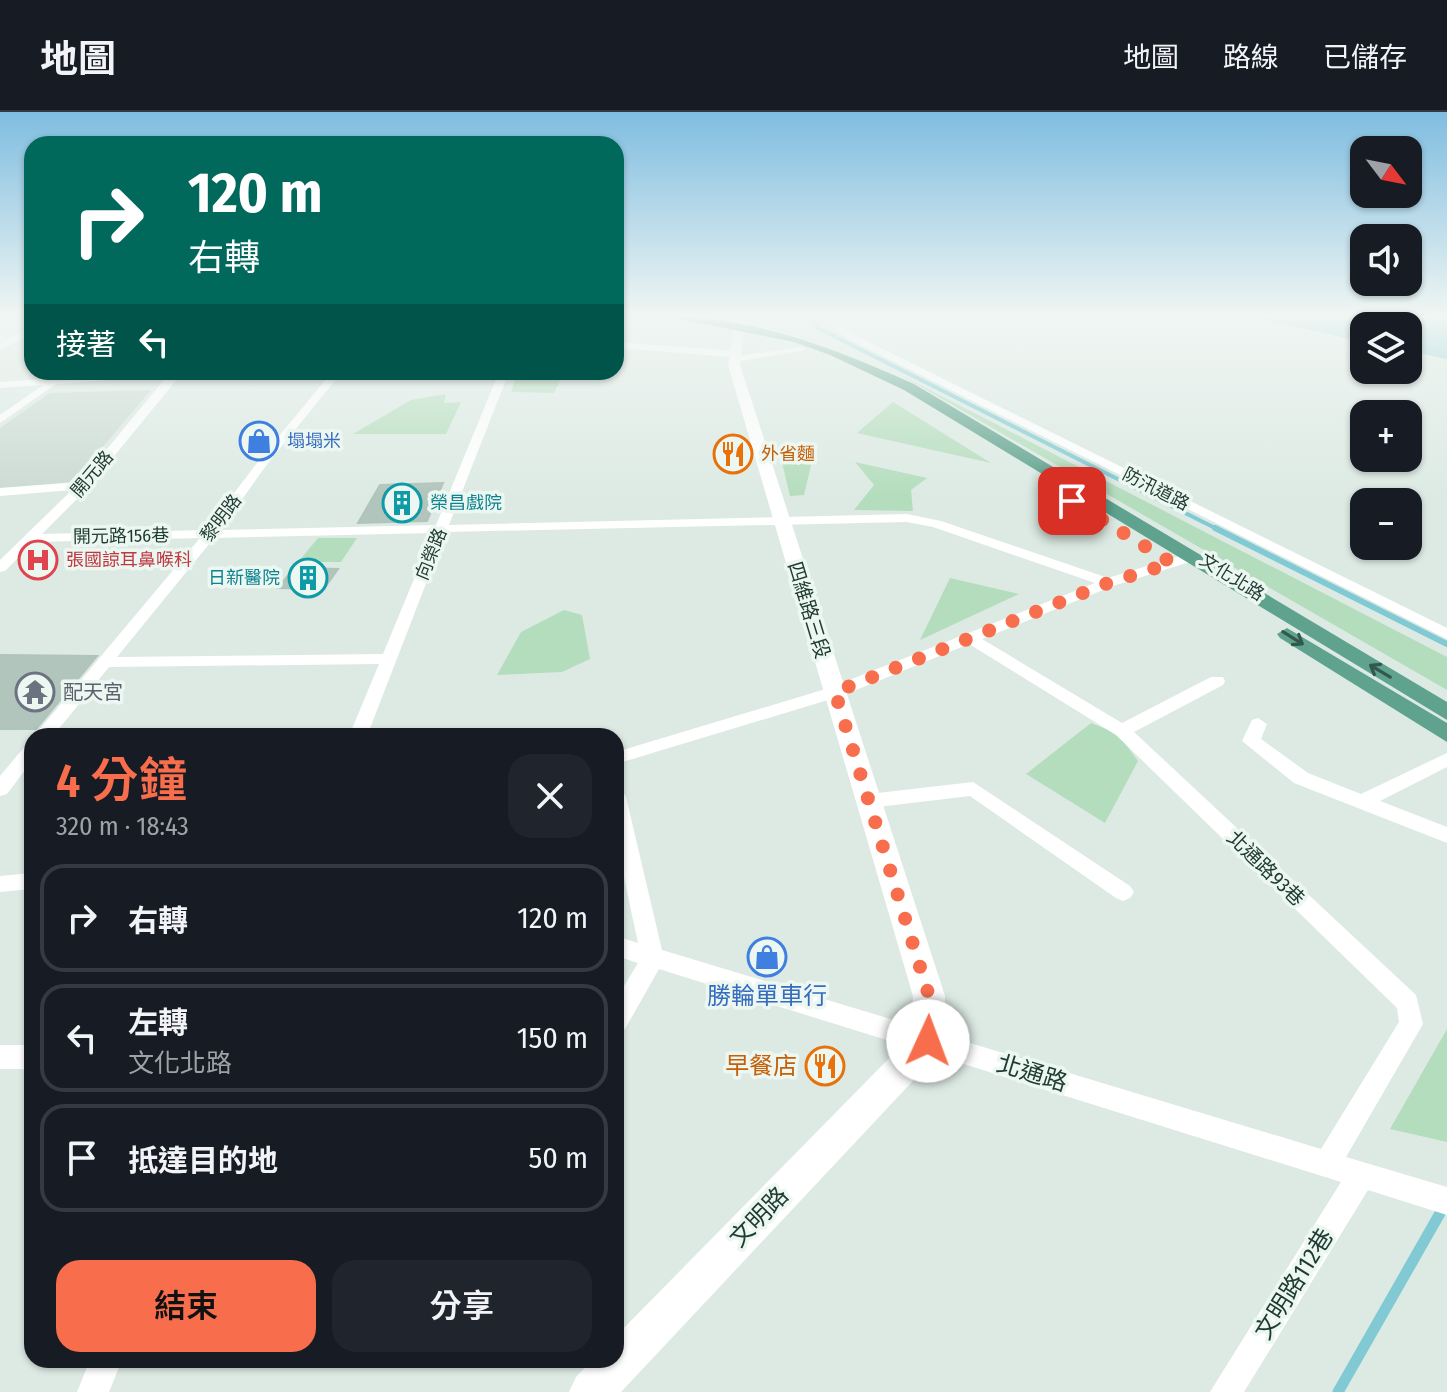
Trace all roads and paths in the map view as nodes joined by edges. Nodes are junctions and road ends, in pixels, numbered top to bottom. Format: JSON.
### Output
{"nodes":[{"id":1,"x":740,"y":377,"type":"edge"},
{"id":2,"x":865,"y":377,"type":"edge"},
{"id":3,"x":886,"y":377,"type":"edge"},
{"id":4,"x":932,"y":377,"type":"edge"},
{"id":5,"x":68,"y":380,"type":"edge"},
{"id":6,"x":170,"y":380,"type":"edge"},
{"id":7,"x":330,"y":380,"type":"edge"},
{"id":8,"x":501,"y":380,"type":"edge"},
{"id":9,"x":54,"y":381,"type":"junction"},
{"id":10,"x":0,"y":385,"type":"edge"},
{"id":11,"x":0,"y":420,"type":"edge"},
{"id":12,"x":84,"y":485,"type":"junction"},
{"id":13,"x":0,"y":492,"type":"edge"},
{"id":14,"x":782,"y":521,"type":"junction"},
{"id":15,"x":442,"y":529,"type":"junction"},
{"id":16,"x":210,"y":534,"type":"junction"},
{"id":17,"x":33,"y":538,"type":"junction"},
{"id":18,"x":1191,"y":557,"type":"junction"},
{"id":19,"x":1172,"y":563,"type":"junction"},
{"id":20,"x":0,"y":568,"type":"edge"},
{"id":21,"x":1108,"y":583,"type":"junction"},
{"id":22,"x":1447,"y":634,"type":"edge"},
{"id":23,"x":970,"y":638,"type":"junction"},
{"id":24,"x":389,"y":659,"type":"junction"},
{"id":25,"x":102,"y":662,"type":"junction"},
{"id":26,"x":1217,"y":681,"type":"dead end"},
{"id":27,"x":835,"y":692,"type":"junction"},
{"id":28,"x":1447,"y":712,"type":"edge"},
{"id":29,"x":1258,"y":724,"type":"dead end"},
{"id":30,"x":49,"y":728,"type":"edge"},
{"id":31,"x":361,"y":728,"type":"edge"},
{"id":32,"x":1122,"y":731,"type":"junction"},
{"id":33,"x":1447,"y":734,"type":"edge"},
{"id":34,"x":624,"y":756,"type":"edge"},
{"id":35,"x":24,"y":758,"type":"edge"},
{"id":36,"x":1447,"y":759,"type":"edge"},
{"id":37,"x":2,"y":784,"type":"edge"},
{"id":38,"x":869,"y":801,"type":"junction"},
{"id":39,"x":1362,"y":802,"type":"junction"},
{"id":40,"x":624,"y":832,"type":"edge"},
{"id":41,"x":1447,"y":835,"type":"edge"},
{"id":42,"x":24,"y":882,"type":"edge"},
{"id":43,"x":0,"y":884,"type":"edge"},
{"id":44,"x":1123,"y":892,"type":"dead end"},
{"id":45,"x":624,"y":949,"type":"edge"},
{"id":46,"x":653,"y":958,"type":"junction"},
{"id":47,"x":624,"y":1007,"type":"edge"},
{"id":48,"x":928,"y":1041,"type":"junction"},
{"id":49,"x":0,"y":1057,"type":"edge"},
{"id":50,"x":24,"y":1057,"type":"edge"},
{"id":51,"x":1328,"y":1162,"type":"junction"},
{"id":52,"x":1362,"y":1175,"type":"junction"},
{"id":53,"x":1447,"y":1201,"type":"edge"},
{"id":54,"x":624,"y":1358,"type":"edge"},
{"id":55,"x":103,"y":1368,"type":"edge"},
{"id":56,"x":614,"y":1368,"type":"edge"},
{"id":57,"x":93,"y":1392,"type":"edge"},
{"id":58,"x":591,"y":1392,"type":"edge"},
{"id":59,"x":1226,"y":1392,"type":"edge"}],
"edges":[{"from":1,"to":14,"type":"street","name":"四維路三段"},
{"from":2,"to":19,"type":"main road","name":"文化北路"},
{"from":3,"to":18,"type":"main road","name":"文化北路"},
{"from":4,"to":22,"type":"street","name":"防汛道路"},
{"from":5,"to":9,"type":"street"},
{"from":6,"to":12,"type":"street","name":"開元路"},
{"from":7,"to":16,"type":"street","name":"黎明路"},
{"from":8,"to":15,"type":"street","name":"向榮路"},
{"from":9,"to":10,"type":"street"},
{"from":9,"to":11,"type":"street"},
{"from":12,"to":13,"type":"street"},
{"from":12,"to":17,"type":"street","name":"開元路"},
{"from":14,"to":15,"type":"street","name":"開元路156巷"},
{"from":14,"to":21,"type":"street","name":"開元路156巷"},
{"from":14,"to":27,"type":"street","name":"四維路三段"},
{"from":15,"to":16,"type":"street","name":"開元路156巷"},
{"from":15,"to":24,"type":"street","name":"向榮路"},
{"from":16,"to":17,"type":"street","name":"開元路156巷"},
{"from":16,"to":25,"type":"street","name":"黎明路"},
{"from":17,"to":20,"type":"street","name":"開元路"},
{"from":18,"to":19,"type":"street"},
{"from":28,"to":18,"type":"main road","name":"文化北路","one_way":true},
{"from":19,"to":21,"type":"street"},
{"from":19,"to":33,"type":"main road","name":"文化北路","one_way":true},
{"from":21,"to":23,"type":"street"},
{"from":23,"to":27,"type":"street"},
{"from":23,"to":32,"type":"street","name":"北通路93巷"},
{"from":24,"to":25,"type":"street"},
{"from":24,"to":31,"type":"street","name":"向榮路"},
{"from":25,"to":30,"type":"street","name":"黎明路"},
{"from":26,"to":32,"type":"street"},
{"from":27,"to":34,"type":"street"},
{"from":27,"to":38,"type":"street","name":"四維路三段"},
{"from":29,"to":39,"type":"street"},
{"from":32,"to":51,"type":"street","name":"北通路93巷"},
{"from":35,"to":37,"type":"street"},
{"from":36,"to":39,"type":"street"},
{"from":38,"to":44,"type":"street"},
{"from":38,"to":48,"type":"street","name":"四維路三段"},
{"from":39,"to":41,"type":"street"},
{"from":40,"to":46,"type":"street"},
{"from":42,"to":43,"type":"street"},
{"from":45,"to":46,"type":"street","name":"北通路"},
{"from":46,"to":47,"type":"street"},
{"from":46,"to":48,"type":"street","name":"北通路"},
{"from":48,"to":51,"type":"street","name":"北通路"},
{"from":48,"to":54,"type":"street","name":"文明路"},
{"from":49,"to":50,"type":"street"},
{"from":51,"to":52,"type":"street","name":"北通路"},
{"from":52,"to":53,"type":"street","name":"北通路"},
{"from":52,"to":59,"type":"street","name":"文明路112巷"},
{"from":55,"to":57,"type":"street"},
{"from":56,"to":58,"type":"street","name":"文明路"}]}
